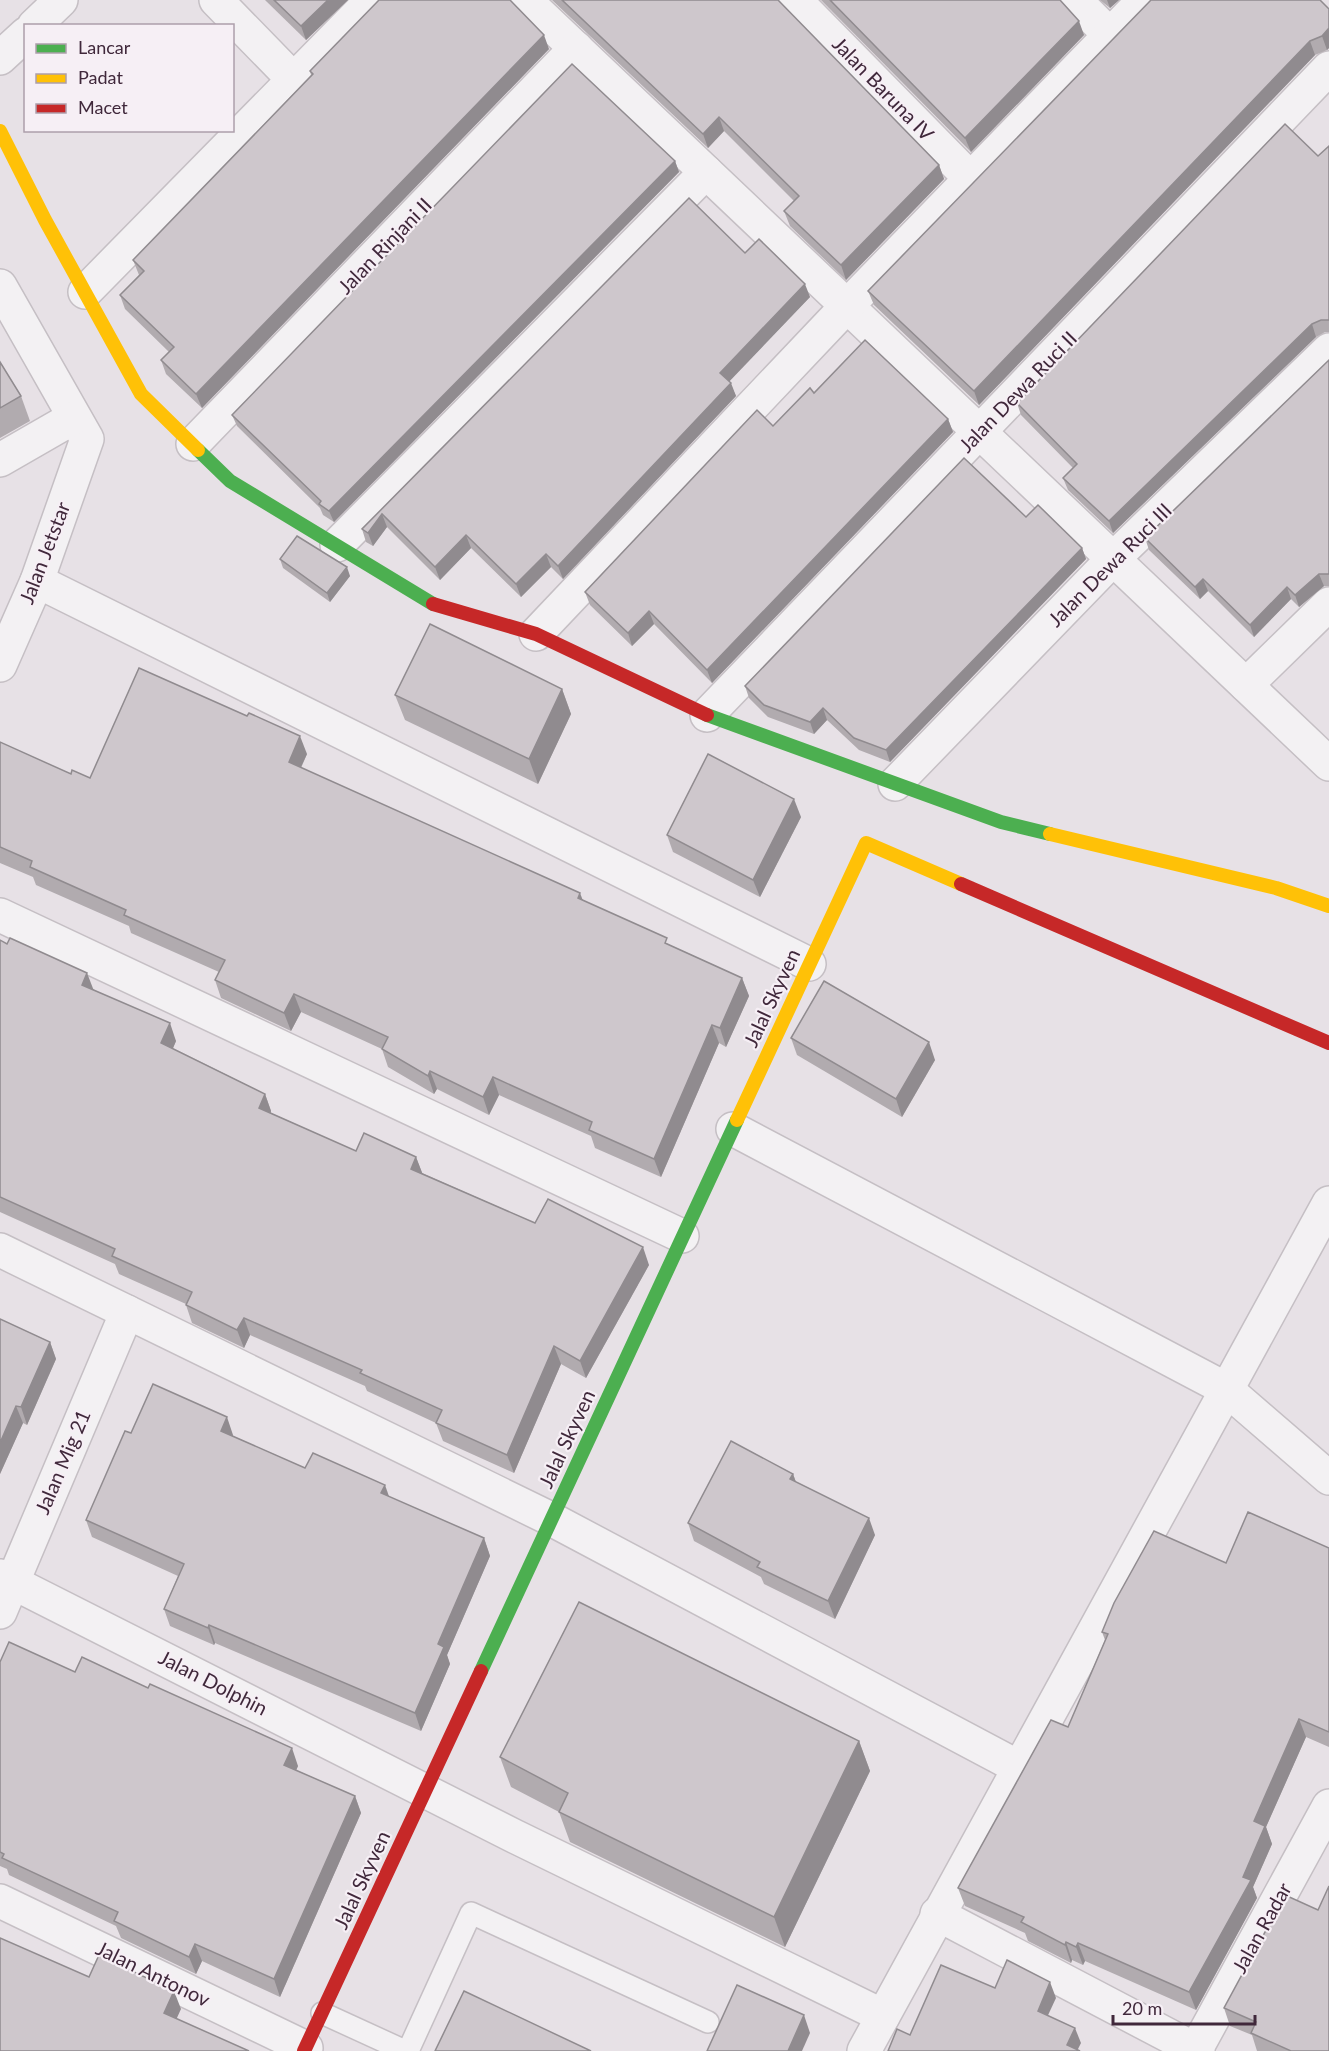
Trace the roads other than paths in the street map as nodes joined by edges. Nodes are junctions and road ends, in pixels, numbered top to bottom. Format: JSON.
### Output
{"nodes":[{"id":1,"x":61,"y":0,"type":"edge"},
{"id":2,"x":216,"y":0,"type":"edge"},
{"id":3,"x":372,"y":0,"type":"edge"},
{"id":4,"x":525,"y":0,"type":"edge"},
{"id":5,"x":795,"y":0,"type":"edge"},
{"id":6,"x":1075,"y":0,"type":"edge"},
{"id":7,"x":1144,"y":0,"type":"edge"},
{"id":8,"x":36,"y":24,"type":"edge"},
{"id":9,"x":1110,"y":35,"type":"junction"},
{"id":10,"x":24,"y":36,"type":"edge"},
{"id":11,"x":576,"y":48,"type":"junction"},
{"id":12,"x":0,"y":58,"type":"edge"},
{"id":13,"x":1329,"y":68,"type":"edge"},
{"id":14,"x":294,"y":80,"type":"junction"},
{"id":15,"x":0,"y":131,"type":"edge"},
{"id":16,"x":706,"y":172,"type":"junction"},
{"id":17,"x":970,"y":178,"type":"junction"},
{"id":18,"x":0,"y":286,"type":"edge"},
{"id":19,"x":85,"y":292,"type":"junction"},
{"id":20,"x":847,"y":306,"type":"junction"},
{"id":21,"x":1329,"y":350,"type":"edge"},
{"id":22,"x":80,"y":429,"type":"junction"},
{"id":23,"x":980,"y":432,"type":"junction"},
{"id":24,"x":193,"y":444,"type":"junction"},
{"id":25,"x":0,"y":460,"type":"edge"},
{"id":26,"x":337,"y":545,"type":"junction"},
{"id":27,"x":1113,"y":559,"type":"junction"},
{"id":28,"x":37,"y":581,"type":"junction"},
{"id":29,"x":1329,"y":604,"type":"edge"},
{"id":30,"x":536,"y":633,"type":"junction"},
{"id":31,"x":0,"y":665,"type":"edge"},
{"id":32,"x":1246,"y":685,"type":"junction"},
{"id":33,"x":707,"y":716,"type":"junction"},
{"id":34,"x":1329,"y":764,"type":"edge"},
{"id":35,"x":895,"y":784,"type":"junction"},
{"id":36,"x":1326,"y":900,"type":"edge"},
{"id":37,"x":0,"y":915,"type":"edge"},
{"id":38,"x":809,"y":964,"type":"junction"},
{"id":39,"x":1329,"y":1043,"type":"edge"},
{"id":40,"x":733,"y":1129,"type":"junction"},
{"id":41,"x":1329,"y":1203,"type":"edge"},
{"id":42,"x":682,"y":1236,"type":"junction"},
{"id":43,"x":0,"y":1250,"type":"edge"},
{"id":44,"x":127,"y":1312,"type":"junction"},
{"id":45,"x":1226,"y":1389,"type":"junction"},
{"id":46,"x":1329,"y":1478,"type":"edge"},
{"id":47,"x":551,"y":1519,"type":"junction"},
{"id":48,"x":4,"y":1590,"type":"edge"},
{"id":49,"x":1018,"y":1767,"type":"junction"},
{"id":50,"x":425,"y":1790,"type":"junction"},
{"id":51,"x":1329,"y":1806,"type":"edge"},
{"id":52,"x":0,"y":1901,"type":"edge"},
{"id":53,"x":937,"y":1914,"type":"junction"},
{"id":54,"x":322,"y":2013,"type":"junction"},
{"id":55,"x":883,"y":2016,"type":"junction"},
{"id":56,"x":708,"y":2022,"type":"dead end"},
{"id":57,"x":305,"y":2049,"type":"edge"},
{"id":58,"x":406,"y":2051,"type":"edge"},
{"id":59,"x":864,"y":2051,"type":"edge"},
{"id":60,"x":1196,"y":2051,"type":"edge"}],
"edges":[{"from":1,"to":8,"type":"street"},
{"from":2,"to":14,"type":"street"},
{"from":3,"to":14,"type":"street"},
{"from":4,"to":11,"type":"street"},
{"from":5,"to":17,"type":"street","name":"Jalan Baruna IV"},
{"from":6,"to":9,"type":"street"},
{"from":7,"to":9,"type":"street"},
{"from":9,"to":17,"type":"street"},
{"from":10,"to":12,"type":"street"},
{"from":11,"to":16,"type":"street"},
{"from":11,"to":24,"type":"street","name":"Jalan Rinjani II"},
{"from":13,"to":23,"type":"street","name":"Jalan Dewa Ruci II"},
{"from":14,"to":19,"type":"street"},
{"from":15,"to":19,"type":"street"},
{"from":16,"to":20,"type":"street"},
{"from":16,"to":26,"type":"street"},
{"from":17,"to":20,"type":"street"},
{"from":18,"to":22,"type":"street"},
{"from":19,"to":24,"type":"street"},
{"from":20,"to":23,"type":"street"},
{"from":20,"to":30,"type":"street"},
{"from":21,"to":27,"type":"street","name":"Jalan Dewa Ruci III"},
{"from":22,"to":25,"type":"street"},
{"from":22,"to":28,"type":"street","name":"Jalan Jetstar"},
{"from":23,"to":27,"type":"street"},
{"from":23,"to":33,"type":"street","name":"Jalan Dewa Ruci II"},
{"from":24,"to":26,"type":"street"},
{"from":26,"to":30,"type":"street"},
{"from":27,"to":32,"type":"street"},
{"from":27,"to":35,"type":"street","name":"Jalan Dewa Ruci III"},
{"from":28,"to":31,"type":"street","name":"Jalan Jetstar"},
{"from":28,"to":38,"type":"street"},
{"from":29,"to":32,"type":"street"},
{"from":30,"to":33,"type":"street"},
{"from":32,"to":34,"type":"street"},
{"from":33,"to":35,"type":"street"},
{"from":35,"to":36,"type":"street"},
{"from":37,"to":42,"type":"street"},
{"from":38,"to":39,"type":"street","name":"Jalal Skyven"},
{"from":38,"to":40,"type":"street","name":"Jalal Skyven"},
{"from":40,"to":42,"type":"street","name":"Jalal Skyven"},
{"from":40,"to":45,"type":"street"},
{"from":41,"to":45,"type":"street"},
{"from":42,"to":47,"type":"street","name":"Jalal Skyven"},
{"from":43,"to":44,"type":"street"},
{"from":44,"to":47,"type":"street"},
{"from":44,"to":48,"type":"street","name":"Jalan Mig 21"},
{"from":45,"to":46,"type":"street"},
{"from":45,"to":49,"type":"street"},
{"from":47,"to":49,"type":"street"},
{"from":47,"to":50,"type":"street","name":"Jalal Skyven"},
{"from":48,"to":50,"type":"street","name":"Jalan Dolphin"},
{"from":49,"to":53,"type":"street"},
{"from":50,"to":54,"type":"street","name":"Jalal Skyven"},
{"from":50,"to":55,"type":"street","name":"Jalan Dolphin"},
{"from":51,"to":60,"type":"street","name":"Jalan Radar"},
{"from":52,"to":57,"type":"street","name":"Jalan Antonov"},
{"from":53,"to":55,"type":"street"},
{"from":53,"to":60,"type":"street"},
{"from":54,"to":57,"type":"street","name":"Jalal Skyven"},
{"from":54,"to":58,"type":"lane"},
{"from":55,"to":59,"type":"street"},
{"from":56,"to":58,"type":"lane"}]}
